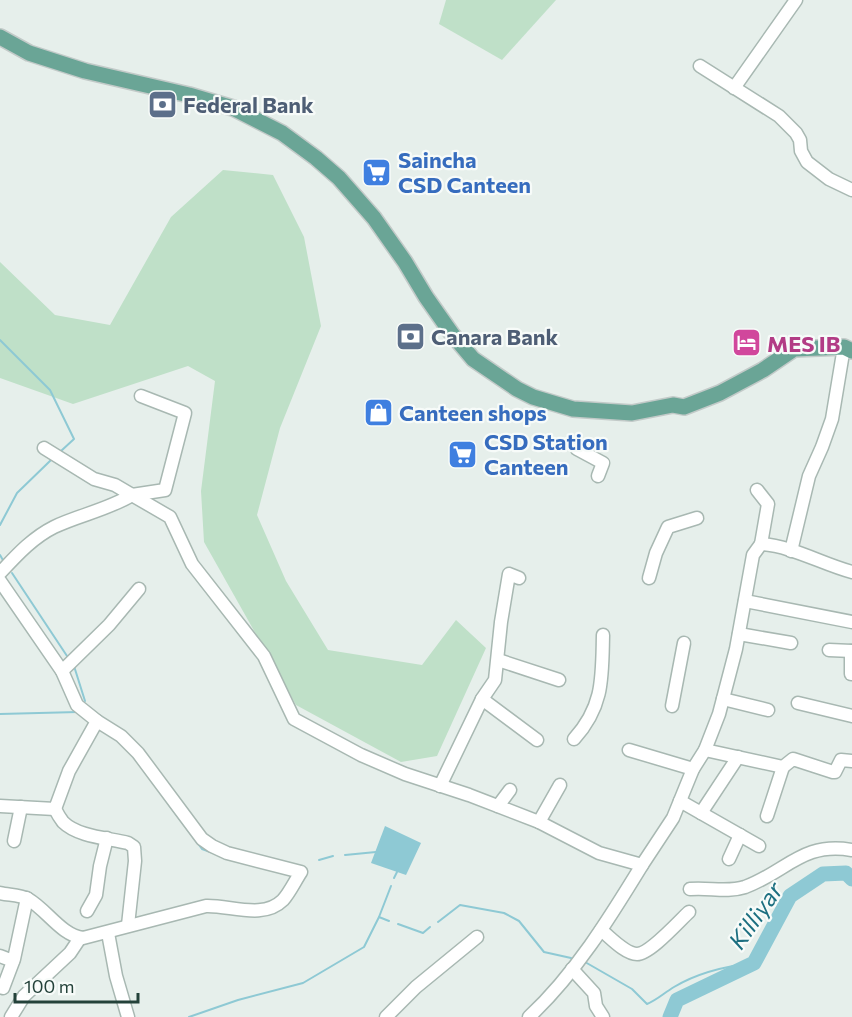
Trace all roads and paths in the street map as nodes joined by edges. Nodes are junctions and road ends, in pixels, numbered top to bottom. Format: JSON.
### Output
{"nodes":[{"id":1,"x":796,"y":0,"type":"edge"},
{"id":2,"x":0,"y":37,"type":"edge"},
{"id":3,"x":700,"y":66,"type":"dead end"},
{"id":4,"x":734,"y":88,"type":"junction"},
{"id":5,"x":852,"y":190,"type":"edge"},
{"id":6,"x":848,"y":349,"type":"edge"},
{"id":7,"x":141,"y":396,"type":"dead end"},
{"id":8,"x":44,"y":448,"type":"dead end"},
{"id":9,"x":577,"y":450,"type":"dead end"},
{"id":10,"x":598,"y":476,"type":"dead end"},
{"id":11,"x":757,"y":490,"type":"dead end"},
{"id":12,"x":132,"y":495,"type":"junction"},
{"id":13,"x":697,"y":518,"type":"dead end"},
{"id":14,"x":760,"y":544,"type":"junction"},
{"id":15,"x":791,"y":551,"type":"junction"},
{"id":16,"x":852,"y":572,"type":"edge"},
{"id":17,"x":0,"y":573,"type":"edge"},
{"id":18,"x":519,"y":578,"type":"dead end"},
{"id":19,"x":649,"y":578,"type":"dead end"},
{"id":20,"x":0,"y":581,"type":"edge"},
{"id":21,"x":139,"y":589,"type":"dead end"},
{"id":22,"x":745,"y":601,"type":"junction"},
{"id":23,"x":852,"y":622,"type":"edge"},
{"id":24,"x":739,"y":634,"type":"junction"},
{"id":25,"x":603,"y":635,"type":"dead end"},
{"id":26,"x":684,"y":643,"type":"dead end"},
{"id":27,"x":791,"y":643,"type":"dead end"},
{"id":28,"x":829,"y":650,"type":"dead end"},
{"id":29,"x":851,"y":651,"type":"edge"},
{"id":30,"x":498,"y":660,"type":"junction"},
{"id":31,"x":62,"y":671,"type":"junction"},
{"id":32,"x":851,"y":674,"type":"edge"},
{"id":33,"x":559,"y":680,"type":"dead end"},
{"id":34,"x":482,"y":699,"type":"junction"},
{"id":35,"x":723,"y":699,"type":"junction"},
{"id":36,"x":798,"y":703,"type":"dead end"},
{"id":37,"x":672,"y":705,"type":"dead end"},
{"id":38,"x":768,"y":710,"type":"dead end"},
{"id":39,"x":852,"y":716,"type":"edge"},
{"id":40,"x":97,"y":721,"type":"junction"},
{"id":41,"x":574,"y":739,"type":"dead end"},
{"id":42,"x":537,"y":740,"type":"dead end"},
{"id":43,"x":629,"y":750,"type":"dead end"},
{"id":44,"x":705,"y":750,"type":"junction"},
{"id":45,"x":738,"y":757,"type":"junction"},
{"id":46,"x":852,"y":761,"type":"edge"},
{"id":47,"x":783,"y":767,"type":"junction"},
{"id":48,"x":693,"y":769,"type":"junction"},
{"id":49,"x":560,"y":785,"type":"dead end"},
{"id":50,"x":441,"y":786,"type":"junction"},
{"id":51,"x":510,"y":790,"type":"dead end"},
{"id":52,"x":680,"y":801,"type":"junction"},
{"id":53,"x":0,"y":806,"type":"edge"},
{"id":54,"x":498,"y":806,"type":"junction"},
{"id":55,"x":21,"y":807,"type":"junction"},
{"id":56,"x":55,"y":809,"type":"junction"},
{"id":57,"x":701,"y":813,"type":"junction"},
{"id":58,"x":767,"y":816,"type":"dead end"},
{"id":59,"x":539,"y":822,"type":"junction"},
{"id":60,"x":740,"y":835,"type":"junction"},
{"id":61,"x":107,"y":838,"type":"junction"},
{"id":62,"x":14,"y":841,"type":"dead end"},
{"id":63,"x":759,"y":846,"type":"dead end"},
{"id":64,"x":852,"y":850,"type":"edge"},
{"id":65,"x":729,"y":859,"type":"dead end"},
{"id":66,"x":642,"y":866,"type":"junction"},
{"id":67,"x":690,"y":889,"type":"dead end"},
{"id":68,"x":0,"y":893,"type":"edge"},
{"id":69,"x":27,"y":898,"type":"junction"},
{"id":70,"x":87,"y":911,"type":"dead end"},
{"id":71,"x":689,"y":912,"type":"dead end"},
{"id":72,"x":128,"y":925,"type":"junction"},
{"id":73,"x":601,"y":930,"type":"junction"},
{"id":74,"x":108,"y":933,"type":"junction"},
{"id":75,"x":477,"y":937,"type":"dead end"},
{"id":76,"x":80,"y":938,"type":"junction"},
{"id":77,"x":0,"y":956,"type":"edge"},
{"id":78,"x":13,"y":961,"type":"junction"},
{"id":79,"x":572,"y":969,"type":"junction"},
{"id":80,"x":2,"y":987,"type":"edge"},
{"id":81,"x":24,"y":996,"type":"junction"},
{"id":82,"x":11,"y":1017,"type":"edge"},
{"id":83,"x":128,"y":1017,"type":"edge"},
{"id":84,"x":386,"y":1017,"type":"edge"},
{"id":85,"x":529,"y":1017,"type":"edge"},
{"id":86,"x":603,"y":1017,"type":"edge"}],
"edges":[{"from":1,"to":4,"type":"street"},
{"from":2,"to":6,"type":"main road"},
{"from":3,"to":4,"type":"street"},
{"from":4,"to":5,"type":"street"},
{"from":6,"to":15,"type":"street"},
{"from":7,"to":12,"type":"street"},
{"from":8,"to":12,"type":"street"},
{"from":9,"to":10,"type":"street"},
{"from":11,"to":14,"type":"street"},
{"from":12,"to":17,"type":"street"},
{"from":12,"to":50,"type":"street"},
{"from":13,"to":19,"type":"street"},
{"from":14,"to":15,"type":"street"},
{"from":14,"to":22,"type":"street"},
{"from":15,"to":16,"type":"street"},
{"from":18,"to":30,"type":"street"},
{"from":20,"to":31,"type":"street"},
{"from":21,"to":31,"type":"street"},
{"from":22,"to":23,"type":"street"},
{"from":22,"to":24,"type":"street"},
{"from":24,"to":27,"type":"street"},
{"from":24,"to":35,"type":"street"},
{"from":25,"to":41,"type":"street"},
{"from":26,"to":37,"type":"street"},
{"from":28,"to":29,"type":"street"},
{"from":29,"to":32,"type":"street"},
{"from":30,"to":33,"type":"street"},
{"from":30,"to":34,"type":"street"},
{"from":31,"to":40,"type":"street"},
{"from":34,"to":42,"type":"street"},
{"from":34,"to":50,"type":"street"},
{"from":35,"to":38,"type":"street"},
{"from":35,"to":44,"type":"street"},
{"from":36,"to":39,"type":"street"},
{"from":40,"to":56,"type":"street"},
{"from":40,"to":72,"type":"street"},
{"from":43,"to":48,"type":"street"},
{"from":44,"to":45,"type":"street"},
{"from":44,"to":48,"type":"street"},
{"from":45,"to":47,"type":"street"},
{"from":45,"to":57,"type":"street"},
{"from":46,"to":47,"type":"street"},
{"from":47,"to":58,"type":"street"},
{"from":48,"to":52,"type":"street"},
{"from":49,"to":59,"type":"street"},
{"from":50,"to":54,"type":"street"},
{"from":51,"to":54,"type":"street"},
{"from":52,"to":57,"type":"street"},
{"from":52,"to":66,"type":"street"},
{"from":53,"to":55,"type":"street"},
{"from":54,"to":59,"type":"street"},
{"from":55,"to":56,"type":"street"},
{"from":55,"to":62,"type":"street"},
{"from":56,"to":61,"type":"street"},
{"from":57,"to":60,"type":"street"},
{"from":59,"to":66,"type":"street"},
{"from":60,"to":63,"type":"street"},
{"from":60,"to":65,"type":"street"},
{"from":61,"to":70,"type":"street"},
{"from":61,"to":72,"type":"street"},
{"from":64,"to":67,"type":"street"},
{"from":66,"to":73,"type":"street"},
{"from":68,"to":69,"type":"street"},
{"from":69,"to":76,"type":"street"},
{"from":69,"to":78,"type":"street"},
{"from":71,"to":73,"type":"street"},
{"from":72,"to":74,"type":"street"},
{"from":73,"to":79,"type":"street"},
{"from":74,"to":76,"type":"street"},
{"from":74,"to":83,"type":"street"},
{"from":75,"to":84,"type":"street"},
{"from":76,"to":81,"type":"street"},
{"from":77,"to":78,"type":"street"},
{"from":78,"to":80,"type":"street"},
{"from":79,"to":85,"type":"street"},
{"from":79,"to":86,"type":"street"},
{"from":80,"to":81,"type":"street"},
{"from":81,"to":82,"type":"street"}]}
